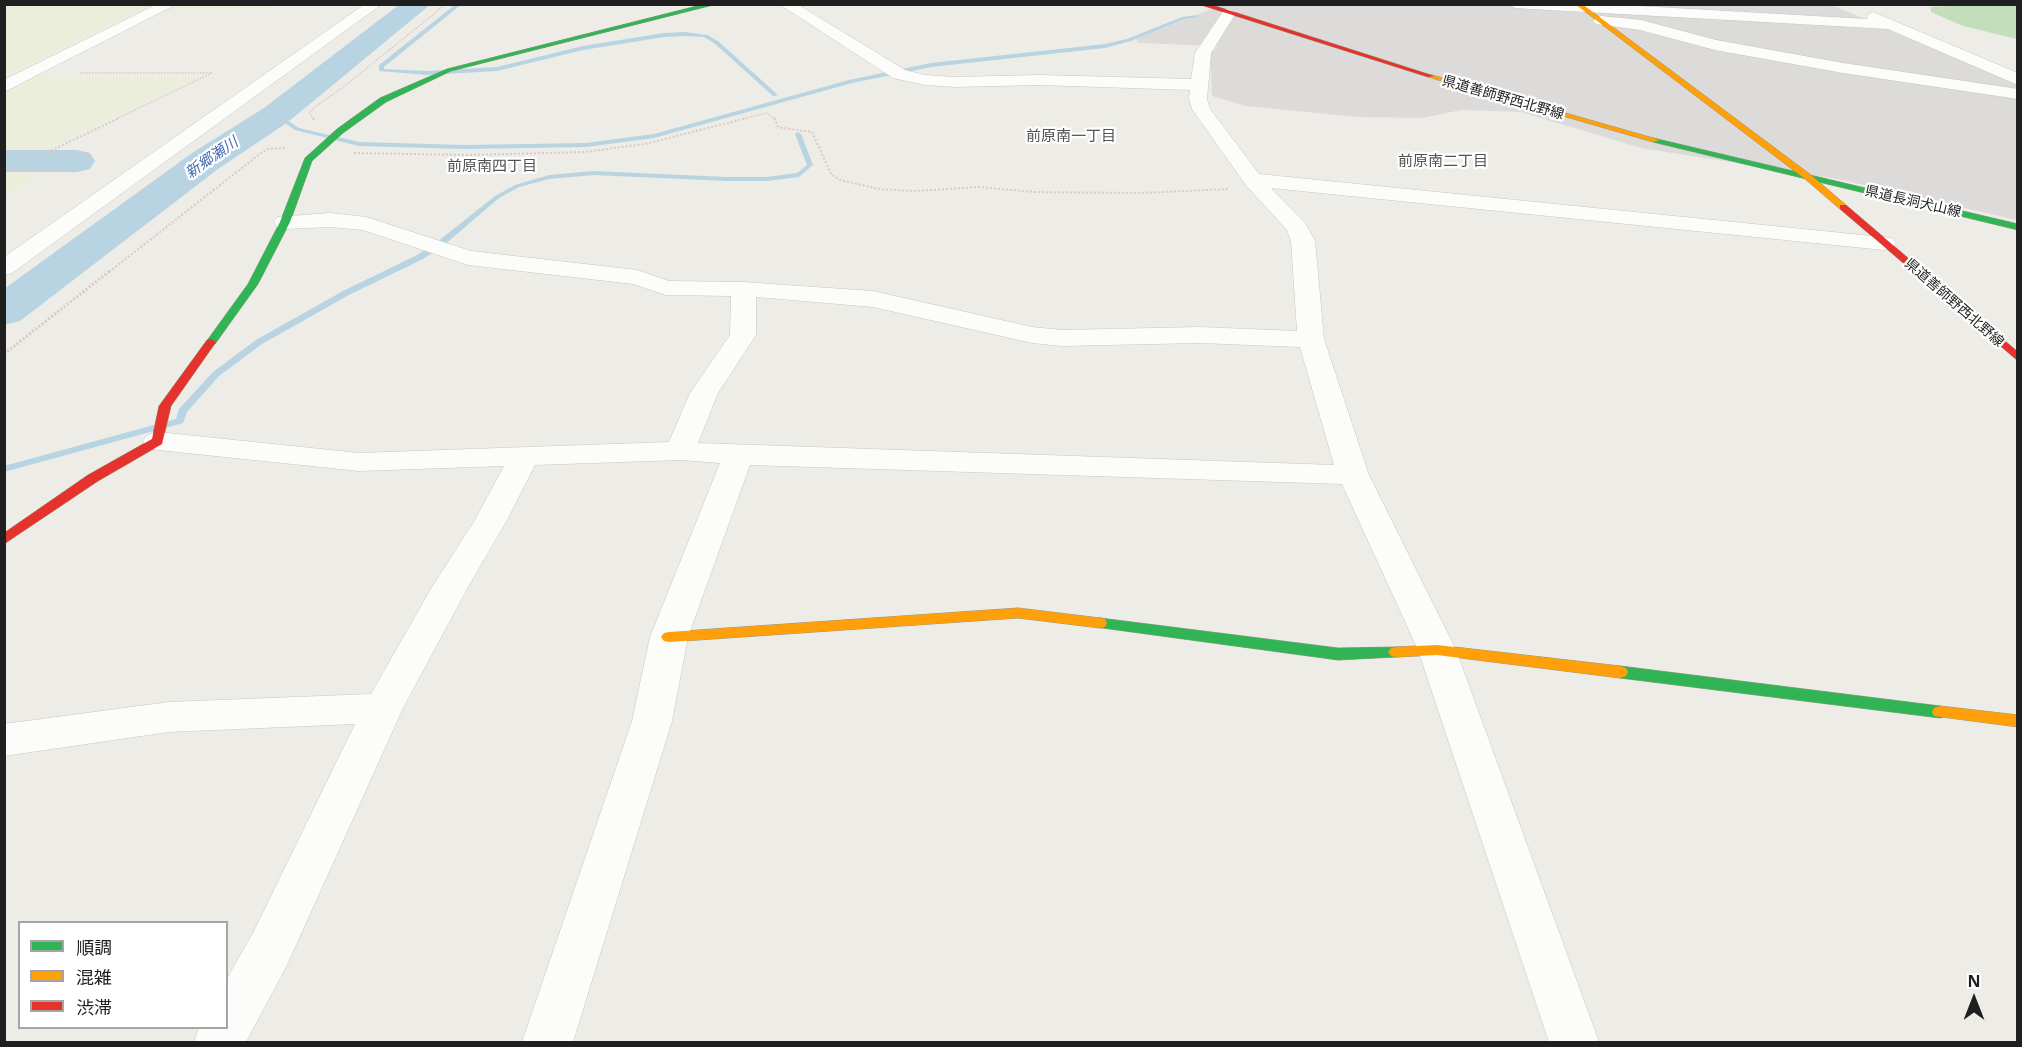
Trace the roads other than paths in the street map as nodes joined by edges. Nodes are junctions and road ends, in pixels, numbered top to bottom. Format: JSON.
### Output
{"nodes":[{"id":1,"x":170,"y":4,"type":"edge"},
{"id":2,"x":375,"y":4,"type":"edge"},
{"id":3,"x":714,"y":4,"type":"edge"},
{"id":4,"x":786,"y":4,"type":"edge"},
{"id":5,"x":1515,"y":4,"type":"edge"},
{"id":6,"x":1203,"y":5,"type":"edge"},
{"id":7,"x":1581,"y":7,"type":"edge"},
{"id":8,"x":1854,"y":9,"type":"dead end"},
{"id":9,"x":1226,"y":12,"type":"junction"},
{"id":10,"x":1601,"y":21,"type":"junction"},
{"id":11,"x":1893,"y":25,"type":"junction"},
{"id":12,"x":15,"y":60,"type":"dead end"},
{"id":13,"x":57,"y":60,"type":"junction"},
{"id":14,"x":2018,"y":80,"type":"edge"},
{"id":15,"x":1200,"y":85,"type":"junction"},
{"id":16,"x":4,"y":87,"type":"edge"},
{"id":17,"x":2018,"y":94,"type":"edge"},
{"id":18,"x":1808,"y":177,"type":"junction"},
{"id":19,"x":1254,"y":183,"type":"junction"},
{"id":20,"x":285,"y":222,"type":"junction"},
{"id":21,"x":2018,"y":227,"type":"edge"},
{"id":22,"x":1884,"y":243,"type":"junction"},
{"id":23,"x":4,"y":268,"type":"edge"},
{"id":24,"x":743,"y":289,"type":"junction"},
{"id":25,"x":1311,"y":339,"type":"junction"},
{"id":26,"x":2018,"y":358,"type":"edge"},
{"id":27,"x":158,"y":441,"type":"junction"},
{"id":28,"x":680,"y":451,"type":"junction"},
{"id":29,"x":525,"y":455,"type":"junction"},
{"id":30,"x":738,"y":455,"type":"junction"},
{"id":31,"x":1353,"y":475,"type":"junction"},
{"id":32,"x":4,"y":540,"type":"edge"},
{"id":33,"x":669,"y":638,"type":"junction"},
{"id":34,"x":1437,"y":650,"type":"junction"},
{"id":35,"x":383,"y":708,"type":"junction"},
{"id":36,"x":2018,"y":721,"type":"edge"},
{"id":37,"x":4,"y":740,"type":"edge"},
{"id":38,"x":228,"y":1026,"type":"edge"},
{"id":39,"x":547,"y":1042,"type":"edge"},
{"id":40,"x":1574,"y":1042,"type":"edge"}],
"edges":[{"from":1,"to":13,"type":"street"},
{"from":2,"to":23,"type":"street"},
{"from":3,"to":20,"type":"street"},
{"from":4,"to":15,"type":"street"},
{"from":5,"to":7,"type":"street"},
{"from":6,"to":9,"type":"street","name":"県道善師野西北野線"},
{"from":7,"to":10,"type":"street","name":"県道善師野西北野線"},
{"from":7,"to":11,"type":"street"},
{"from":8,"to":11,"type":"street"},
{"from":9,"to":15,"type":"street"},
{"from":9,"to":18,"type":"street","name":"県道善師野西北野線"},
{"from":10,"to":17,"type":"street"},
{"from":10,"to":18,"type":"street","name":"県道善師野西北野線"},
{"from":11,"to":14,"type":"street"},
{"from":12,"to":13,"type":"street"},
{"from":13,"to":16,"type":"street"},
{"from":15,"to":19,"type":"street"},
{"from":18,"to":21,"type":"street","name":"県道長洞犬山線"},
{"from":18,"to":22,"type":"street","name":"県道善師野西北野線"},
{"from":19,"to":22,"type":"street"},
{"from":19,"to":25,"type":"street"},
{"from":20,"to":24,"type":"street"},
{"from":20,"to":27,"type":"street"},
{"from":22,"to":26,"type":"street","name":"県道善師野西北野線"},
{"from":24,"to":25,"type":"street"},
{"from":24,"to":28,"type":"street"},
{"from":25,"to":31,"type":"street"},
{"from":27,"to":29,"type":"street"},
{"from":27,"to":32,"type":"street"},
{"from":28,"to":29,"type":"street"},
{"from":28,"to":30,"type":"street"},
{"from":29,"to":35,"type":"street"},
{"from":30,"to":31,"type":"street"},
{"from":30,"to":33,"type":"street"},
{"from":31,"to":34,"type":"street"},
{"from":33,"to":34,"type":"street"},
{"from":33,"to":39,"type":"street"},
{"from":34,"to":36,"type":"street"},
{"from":34,"to":40,"type":"street"},
{"from":35,"to":37,"type":"street"},
{"from":35,"to":38,"type":"street"}]}
